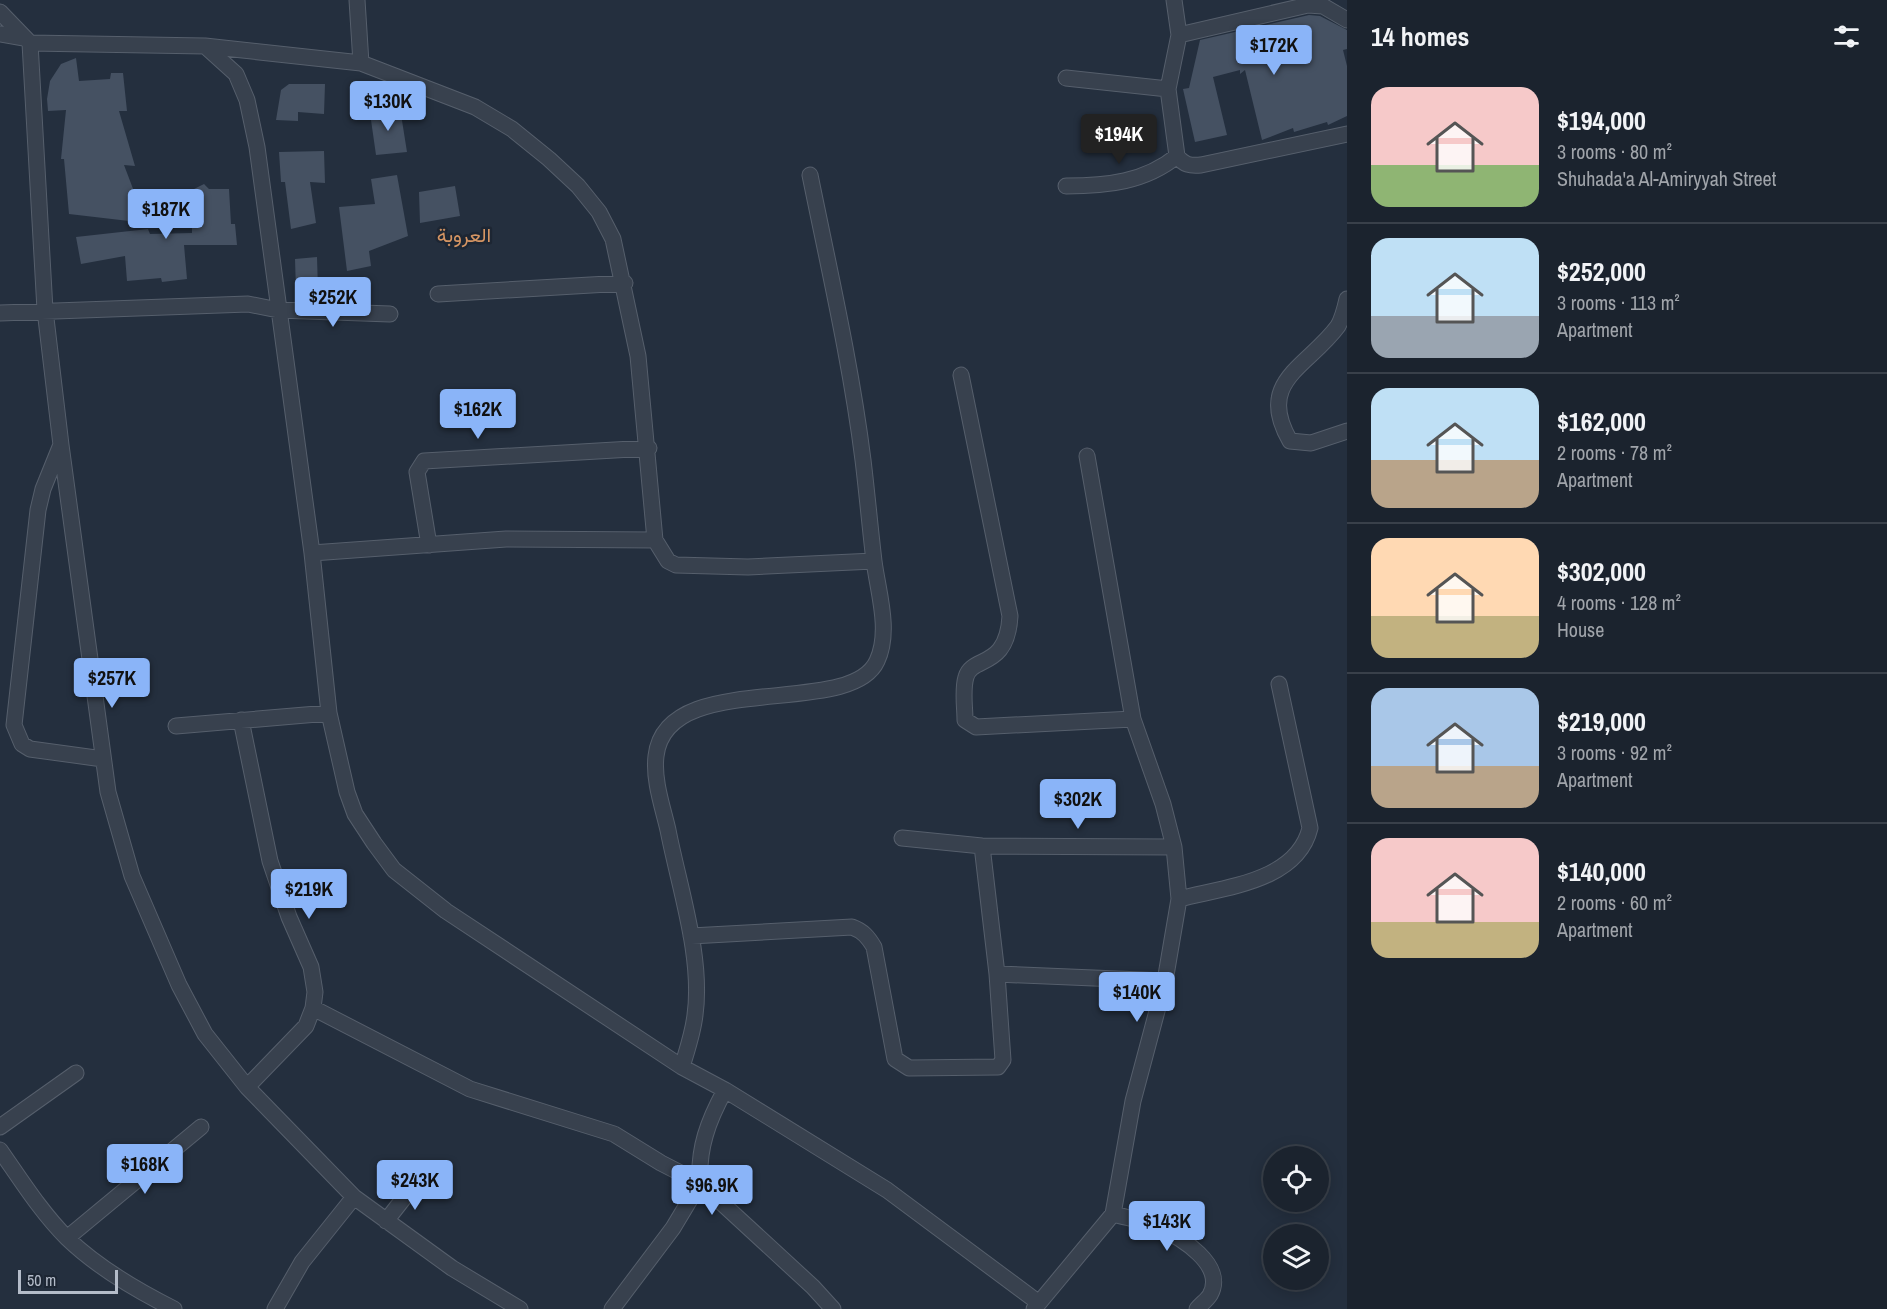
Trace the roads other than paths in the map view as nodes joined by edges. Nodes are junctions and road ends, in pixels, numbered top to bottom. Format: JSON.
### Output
{"nodes":[{"id":1,"x":357,"y":0,"type":"edge"},
{"id":2,"x":1174,"y":0,"type":"edge"},
{"id":3,"x":0,"y":12,"type":"edge"},
{"id":4,"x":1347,"y":20,"type":"edge"},
{"id":5,"x":0,"y":34,"type":"edge"},
{"id":6,"x":1179,"y":36,"type":"junction"},
{"id":7,"x":27,"y":40,"type":"junction"},
{"id":8,"x":205,"y":46,"type":"junction"},
{"id":9,"x":361,"y":63,"type":"junction"},
{"id":10,"x":1066,"y":78,"type":"dead end"},
{"id":11,"x":1168,"y":89,"type":"junction"},
{"id":12,"x":1347,"y":134,"type":"edge"},
{"id":13,"x":1177,"y":156,"type":"junction"},
{"id":14,"x":810,"y":175,"type":"dead end"},
{"id":15,"x":1066,"y":186,"type":"dead end"},
{"id":16,"x":625,"y":283,"type":"junction"},
{"id":17,"x":438,"y":294,"type":"dead end"},
{"id":18,"x":1347,"y":300,"type":"edge"},
{"id":19,"x":45,"y":310,"type":"junction"},
{"id":20,"x":278,"y":310,"type":"junction"},
{"id":21,"x":0,"y":313,"type":"edge"},
{"id":22,"x":390,"y":314,"type":"dead end"},
{"id":23,"x":961,"y":375,"type":"dead end"},
{"id":24,"x":1347,"y":431,"type":"edge"},
{"id":25,"x":61,"y":445,"type":"junction"},
{"id":26,"x":649,"y":448,"type":"junction"},
{"id":27,"x":1088,"y":456,"type":"dead end"},
{"id":28,"x":655,"y":540,"type":"junction"},
{"id":29,"x":429,"y":545,"type":"junction"},
{"id":30,"x":312,"y":553,"type":"junction"},
{"id":31,"x":874,"y":561,"type":"junction"},
{"id":32,"x":1279,"y":684,"type":"dead end"},
{"id":33,"x":328,"y":712,"type":"junction"},
{"id":34,"x":1133,"y":719,"type":"junction"},
{"id":35,"x":241,"y":720,"type":"junction"},
{"id":36,"x":176,"y":726,"type":"dead end"},
{"id":37,"x":103,"y":759,"type":"junction"},
{"id":38,"x":902,"y":838,"type":"dead end"},
{"id":39,"x":982,"y":846,"type":"junction"},
{"id":40,"x":1174,"y":847,"type":"junction"},
{"id":41,"x":1179,"y":899,"type":"junction"},
{"id":42,"x":691,"y":936,"type":"junction"},
{"id":43,"x":997,"y":974,"type":"junction"},
{"id":44,"x":1165,"y":981,"type":"junction"},
{"id":45,"x":313,"y":1008,"type":"junction"},
{"id":46,"x":682,"y":1067,"type":"junction"},
{"id":47,"x":76,"y":1073,"type":"dead end"},
{"id":48,"x":247,"y":1087,"type":"junction"},
{"id":49,"x":725,"y":1090,"type":"junction"},
{"id":50,"x":201,"y":1127,"type":"dead end"},
{"id":51,"x":0,"y":1128,"type":"edge"},
{"id":52,"x":0,"y":1150,"type":"edge"},
{"id":53,"x":418,"y":1180,"type":"dead end"},
{"id":54,"x":700,"y":1183,"type":"junction"},
{"id":55,"x":354,"y":1197,"type":"junction"},
{"id":56,"x":1113,"y":1214,"type":"junction"},
{"id":57,"x":386,"y":1221,"type":"junction"},
{"id":58,"x":67,"y":1238,"type":"junction"},
{"id":59,"x":1036,"y":1306,"type":"edge"},
{"id":60,"x":174,"y":1309,"type":"edge"},
{"id":61,"x":275,"y":1309,"type":"edge"},
{"id":62,"x":520,"y":1309,"type":"edge"},
{"id":63,"x":612,"y":1309,"type":"edge"},
{"id":64,"x":833,"y":1309,"type":"edge"},
{"id":65,"x":1197,"y":1309,"type":"edge"}],
"edges":[{"from":1,"to":9,"type":"street"},
{"from":2,"to":6,"type":"street"},
{"from":3,"to":7,"type":"street"},
{"from":4,"to":6,"type":"street"},
{"from":5,"to":7,"type":"street"},
{"from":6,"to":11,"type":"street"},
{"from":7,"to":8,"type":"street"},
{"from":7,"to":19,"type":"street"},
{"from":8,"to":9,"type":"street"},
{"from":8,"to":20,"type":"street"},
{"from":9,"to":16,"type":"street"},
{"from":10,"to":11,"type":"street"},
{"from":11,"to":13,"type":"street"},
{"from":12,"to":13,"type":"street"},
{"from":13,"to":15,"type":"street"},
{"from":14,"to":31,"type":"street"},
{"from":16,"to":17,"type":"street"},
{"from":16,"to":26,"type":"street"},
{"from":18,"to":24,"type":"street"},
{"from":19,"to":20,"type":"street"},
{"from":19,"to":21,"type":"street"},
{"from":19,"to":25,"type":"street"},
{"from":20,"to":22,"type":"street"},
{"from":20,"to":30,"type":"street"},
{"from":23,"to":34,"type":"street"},
{"from":25,"to":37,"type":"street"},
{"from":25,"to":37,"type":"street"},
{"from":26,"to":28,"type":"street"},
{"from":26,"to":29,"type":"street"},
{"from":27,"to":34,"type":"street"},
{"from":28,"to":29,"type":"street"},
{"from":28,"to":31,"type":"street"},
{"from":29,"to":30,"type":"street"},
{"from":30,"to":33,"type":"street"},
{"from":31,"to":42,"type":"street"},
{"from":32,"to":41,"type":"street"},
{"from":33,"to":35,"type":"street"},
{"from":33,"to":46,"type":"street"},
{"from":34,"to":40,"type":"street"},
{"from":35,"to":36,"type":"street"},
{"from":35,"to":45,"type":"street"},
{"from":37,"to":48,"type":"street"},
{"from":38,"to":39,"type":"street"},
{"from":39,"to":40,"type":"street"},
{"from":39,"to":43,"type":"street"},
{"from":40,"to":41,"type":"street"},
{"from":41,"to":44,"type":"street"},
{"from":42,"to":43,"type":"street"},
{"from":42,"to":46,"type":"street"},
{"from":43,"to":44,"type":"street"},
{"from":44,"to":56,"type":"street"},
{"from":45,"to":48,"type":"street"},
{"from":45,"to":54,"type":"street"},
{"from":46,"to":49,"type":"street"},
{"from":47,"to":51,"type":"street"},
{"from":48,"to":55,"type":"street"},
{"from":49,"to":54,"type":"street"},
{"from":49,"to":59,"type":"street"},
{"from":50,"to":58,"type":"street"},
{"from":52,"to":58,"type":"street"},
{"from":53,"to":57,"type":"street"},
{"from":54,"to":63,"type":"street"},
{"from":54,"to":64,"type":"street"},
{"from":55,"to":57,"type":"street"},
{"from":55,"to":61,"type":"street"},
{"from":56,"to":59,"type":"street"},
{"from":56,"to":65,"type":"street"},
{"from":57,"to":62,"type":"street"},
{"from":58,"to":60,"type":"street"}]}
